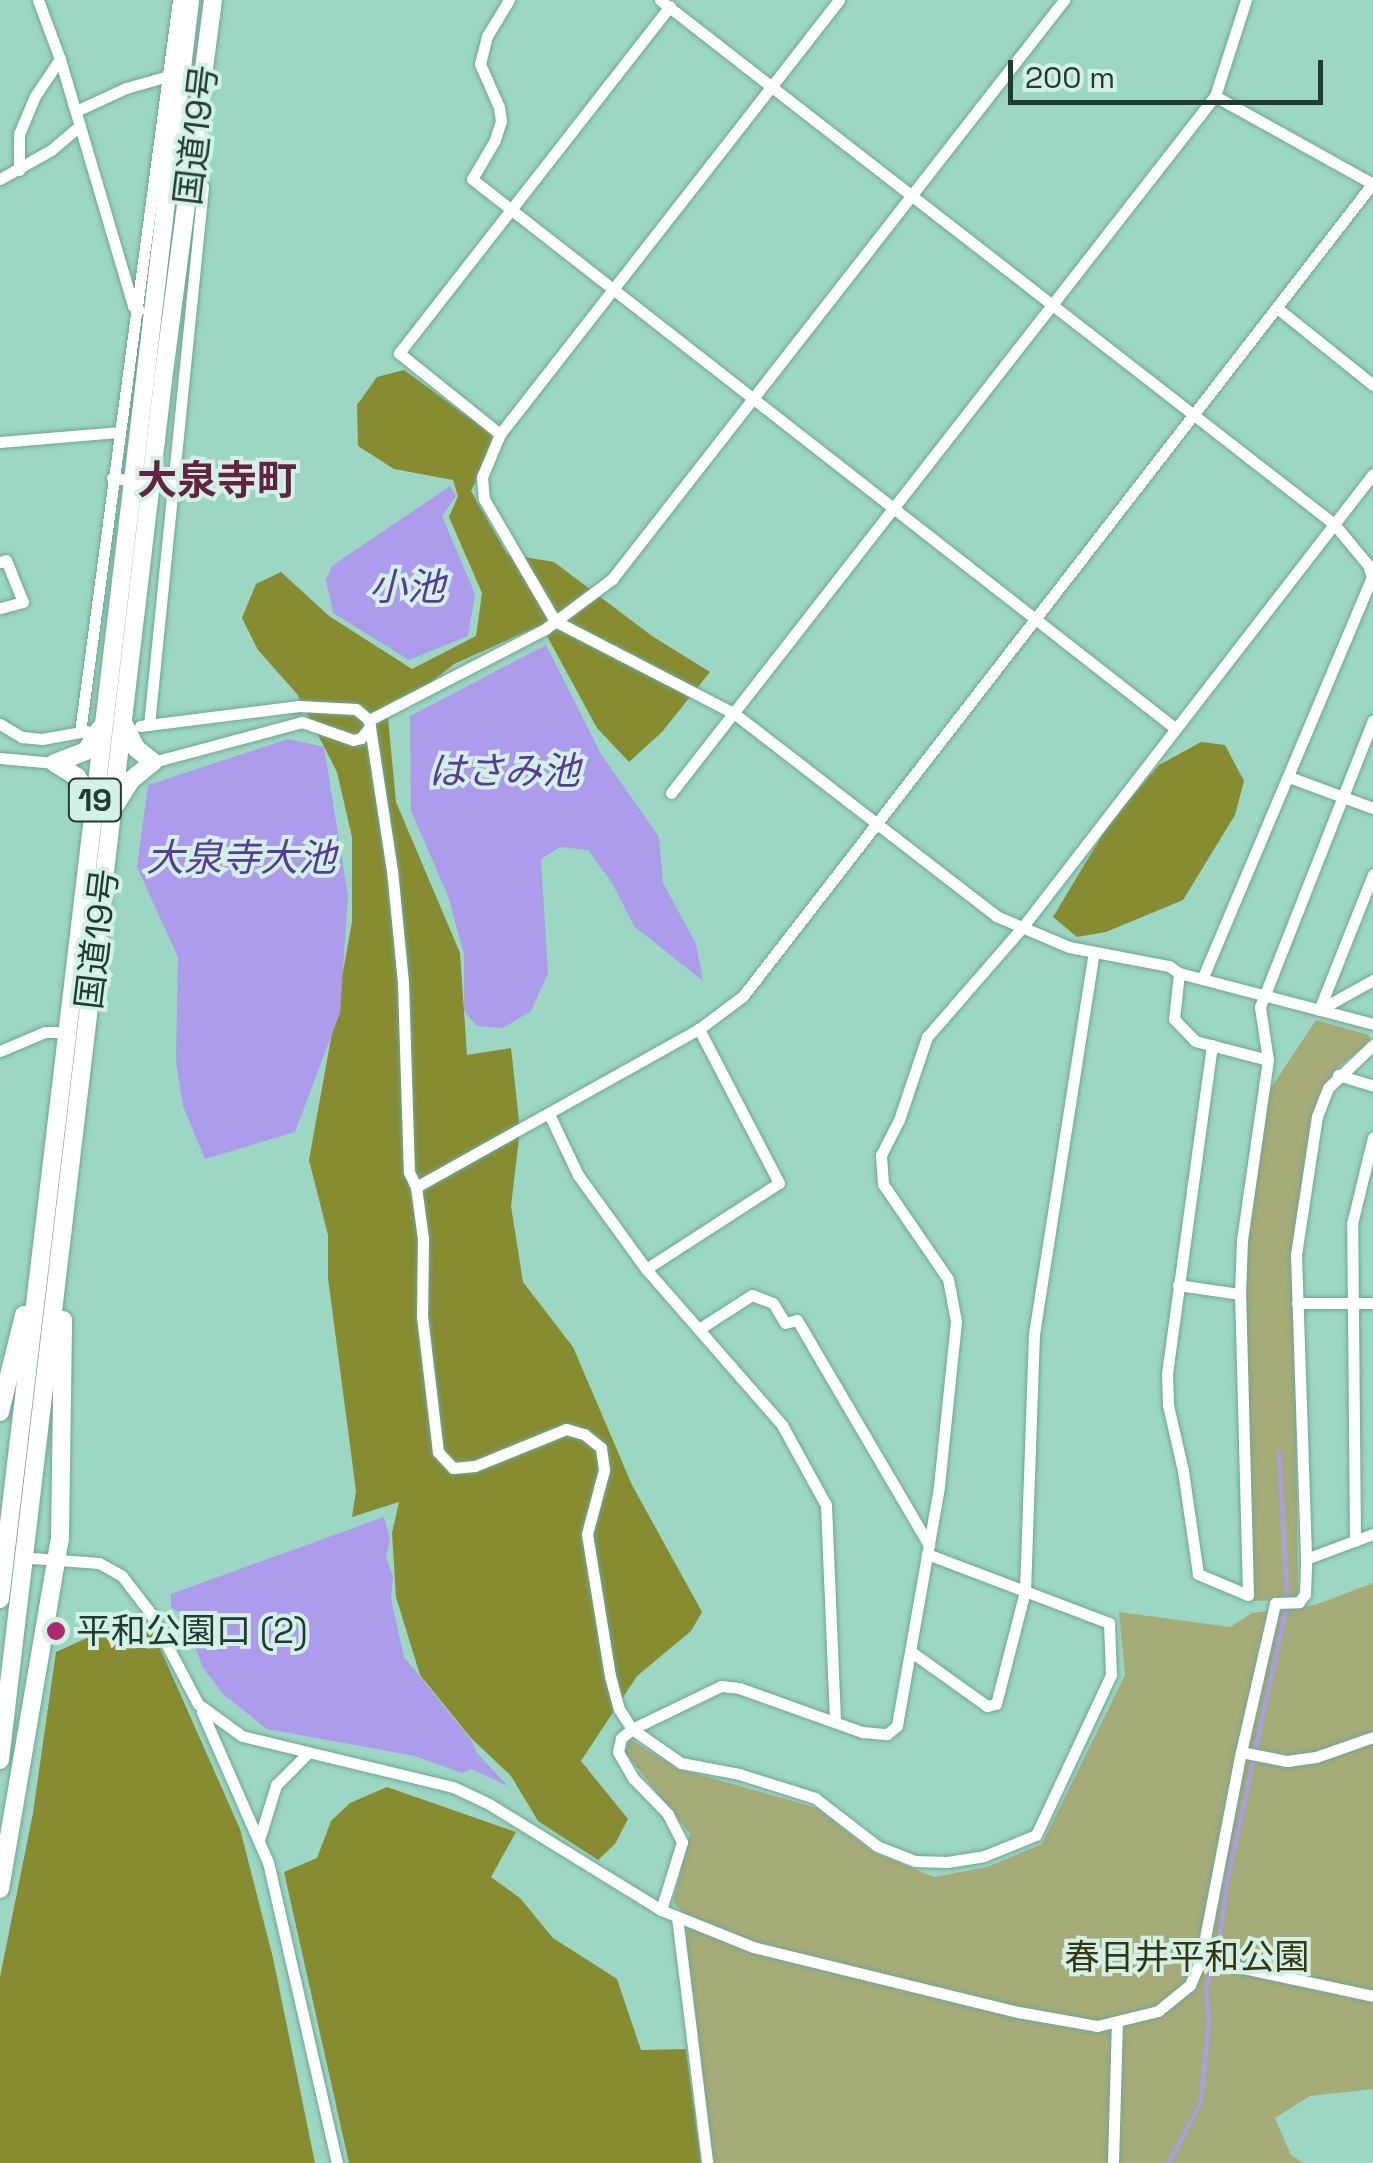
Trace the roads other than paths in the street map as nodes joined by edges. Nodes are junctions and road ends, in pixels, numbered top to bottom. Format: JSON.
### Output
{"nodes":[{"id":1,"x":38,"y":0,"type":"edge"},
{"id":2,"x":178,"y":0,"type":"edge"},
{"id":3,"x":190,"y":0,"type":"edge"},
{"id":4,"x":213,"y":0,"type":"edge"},
{"id":5,"x":509,"y":0,"type":"edge"},
{"id":6,"x":840,"y":0,"type":"edge"},
{"id":7,"x":1064,"y":0,"type":"edge"},
{"id":8,"x":1246,"y":0,"type":"edge"},
{"id":9,"x":665,"y":3,"type":"edge"},
{"id":10,"x":60,"y":59,"type":"junction"},
{"id":11,"x":168,"y":76,"type":"junction"},
{"id":12,"x":772,"y":86,"type":"junction"},
{"id":13,"x":1215,"y":96,"type":"junction"},
{"id":14,"x":76,"y":111,"type":"junction"},
{"id":15,"x":80,"y":126,"type":"junction"},
{"id":16,"x":192,"y":166,"type":"junction"},
{"id":17,"x":19,"y":170,"type":"junction"},
{"id":18,"x":0,"y":179,"type":"edge"},
{"id":19,"x":1373,"y":184,"type":"edge"},
{"id":20,"x":911,"y":194,"type":"junction"},
{"id":21,"x":510,"y":210,"type":"junction"},
{"id":22,"x":613,"y":288,"type":"junction"},
{"id":23,"x":1054,"y":305,"type":"junction"},
{"id":24,"x":1277,"y":308,"type":"junction"},
{"id":25,"x":140,"y":310,"type":"junction"},
{"id":26,"x":1373,"y":385,"type":"edge"},
{"id":27,"x":753,"y":398,"type":"junction"},
{"id":28,"x":1193,"y":415,"type":"junction"},
{"id":29,"x":118,"y":432,"type":"junction"},
{"id":30,"x":500,"y":434,"type":"junction"},
{"id":31,"x":0,"y":442,"type":"edge"},
{"id":32,"x":1373,"y":474,"type":"edge"},
{"id":33,"x":112,"y":478,"type":"junction"},
{"id":34,"x":142,"y":482,"type":"junction"},
{"id":35,"x":172,"y":486,"type":"junction"},
{"id":36,"x":896,"y":508,"type":"junction"},
{"id":37,"x":1334,"y":524,"type":"junction"},
{"id":38,"x":0,"y":562,"type":"edge"},
{"id":39,"x":1372,"y":577,"type":"edge"},
{"id":40,"x":0,"y":608,"type":"edge"},
{"id":41,"x":1036,"y":618,"type":"junction"},
{"id":42,"x":555,"y":621,"type":"junction"},
{"id":43,"x":735,"y":714,"type":"junction"},
{"id":44,"x":1373,"y":720,"type":"edge"},
{"id":45,"x":369,"y":724,"type":"junction"},
{"id":46,"x":137,"y":725,"type":"junction"},
{"id":47,"x":1,"y":727,"type":"edge"},
{"id":48,"x":1175,"y":728,"type":"junction"},
{"id":49,"x":90,"y":729,"type":"junction"},
{"id":50,"x":0,"y":758,"type":"edge"},
{"id":51,"x":153,"y":762,"type":"junction"},
{"id":52,"x":55,"y":764,"type":"junction"},
{"id":53,"x":1289,"y":776,"type":"junction"},
{"id":54,"x":672,"y":794,"type":"dead end"},
{"id":55,"x":1342,"y":796,"type":"junction"},
{"id":56,"x":104,"y":807,"type":"junction"},
{"id":57,"x":1373,"y":808,"type":"edge"},
{"id":58,"x":875,"y":824,"type":"junction"},
{"id":59,"x":1373,"y":874,"type":"edge"},
{"id":60,"x":1021,"y":929,"type":"junction"},
{"id":61,"x":1094,"y":953,"type":"junction"},
{"id":62,"x":1179,"y":973,"type":"junction"},
{"id":63,"x":1203,"y":978,"type":"junction"},
{"id":64,"x":1373,"y":980,"type":"edge"},
{"id":65,"x":1264,"y":996,"type":"junction"},
{"id":66,"x":1319,"y":1010,"type":"junction"},
{"id":67,"x":1373,"y":1024,"type":"edge"},
{"id":68,"x":699,"y":1029,"type":"junction"},
{"id":69,"x":68,"y":1032,"type":"junction"},
{"id":70,"x":1212,"y":1045,"type":"junction"},
{"id":71,"x":1373,"y":1045,"type":"edge"},
{"id":72,"x":0,"y":1051,"type":"edge"},
{"id":73,"x":1268,"y":1060,"type":"junction"},
{"id":74,"x":1338,"y":1075,"type":"junction"},
{"id":75,"x":1373,"y":1086,"type":"edge"},
{"id":76,"x":549,"y":1114,"type":"junction"},
{"id":77,"x":1373,"y":1137,"type":"edge"},
{"id":78,"x":416,"y":1187,"type":"junction"},
{"id":79,"x":646,"y":1269,"type":"junction"},
{"id":80,"x":1178,"y":1285,"type":"junction"},
{"id":81,"x":46,"y":1289,"type":"junction"},
{"id":82,"x":1240,"y":1294,"type":"junction"},
{"id":83,"x":1297,"y":1303,"type":"junction"},
{"id":84,"x":1352,"y":1303,"type":"junction"},
{"id":85,"x":1373,"y":1303,"type":"edge"},
{"id":86,"x":699,"y":1329,"type":"junction"},
{"id":87,"x":0,"y":1412,"type":"edge"},
{"id":88,"x":1373,"y":1534,"type":"edge"},
{"id":89,"x":1355,"y":1541,"type":"junction"},
{"id":90,"x":928,"y":1550,"type":"junction"},
{"id":91,"x":57,"y":1557,"type":"junction"},
{"id":92,"x":32,"y":1558,"type":"dead end"},
{"id":93,"x":1306,"y":1559,"type":"junction"},
{"id":94,"x":1025,"y":1591,"type":"junction"},
{"id":95,"x":0,"y":1600,"type":"edge"},
{"id":96,"x":910,"y":1650,"type":"junction"},
{"id":97,"x":198,"y":1704,"type":"junction"},
{"id":98,"x":835,"y":1720,"type":"junction"},
{"id":99,"x":632,"y":1729,"type":"junction"},
{"id":100,"x":1373,"y":1738,"type":"edge"},
{"id":101,"x":308,"y":1752,"type":"junction"},
{"id":102,"x":1241,"y":1752,"type":"junction"},
{"id":103,"x":0,"y":1760,"type":"edge"},
{"id":104,"x":259,"y":1840,"type":"junction"},
{"id":105,"x":0,"y":1888,"type":"edge"},
{"id":106,"x":661,"y":1910,"type":"junction"},
{"id":107,"x":677,"y":1917,"type":"junction"},
{"id":108,"x":1202,"y":1958,"type":"junction"},
{"id":109,"x":1373,"y":1996,"type":"edge"},
{"id":110,"x":1117,"y":2024,"type":"junction"},
{"id":111,"x":336,"y":2163,"type":"edge"},
{"id":112,"x":707,"y":2163,"type":"edge"},
{"id":113,"x":1113,"y":2163,"type":"edge"}],
"edges":[{"from":1,"to":10,"type":"street"},
{"from":2,"to":11,"type":"street"},
{"from":3,"to":34,"type":"highway","name":"国道19号","number":"19"},
{"from":4,"to":16,"type":"highway","name":"国道19号","number":"19"},
{"from":5,"to":21,"type":"street"},
{"from":6,"to":12,"type":"street"},
{"from":7,"to":20,"type":"street"},
{"from":8,"to":13,"type":"street"},
{"from":9,"to":12,"type":"street"},
{"from":9,"to":21,"type":"street"},
{"from":10,"to":14,"type":"street"},
{"from":10,"to":17,"type":"street"},
{"from":11,"to":14,"type":"street"},
{"from":11,"to":25,"type":"street"},
{"from":12,"to":20,"type":"street"},
{"from":12,"to":22,"type":"street"},
{"from":13,"to":19,"type":"street"},
{"from":13,"to":23,"type":"street"},
{"from":14,"to":15,"type":"street"},
{"from":15,"to":17,"type":"street"},
{"from":15,"to":25,"type":"street"},
{"from":16,"to":34,"type":"highway","name":"国道19号","number":"19"},
{"from":16,"to":35,"type":"street"},
{"from":17,"to":18,"type":"street"},
{"from":19,"to":24,"type":"street"},
{"from":20,"to":23,"type":"street"},
{"from":20,"to":27,"type":"street"},
{"from":21,"to":22,"type":"street"},
{"from":21,"to":30,"type":"street"},
{"from":22,"to":27,"type":"street"},
{"from":22,"to":30,"type":"street"},
{"from":23,"to":28,"type":"street"},
{"from":23,"to":36,"type":"street"},
{"from":24,"to":26,"type":"street"},
{"from":24,"to":28,"type":"street"},
{"from":25,"to":29,"type":"street"},
{"from":27,"to":36,"type":"street"},
{"from":27,"to":42,"type":"street"},
{"from":28,"to":37,"type":"street"},
{"from":28,"to":41,"type":"street"},
{"from":29,"to":31,"type":"street"},
{"from":29,"to":33,"type":"street"},
{"from":30,"to":42,"type":"street"},
{"from":32,"to":37,"type":"street"},
{"from":33,"to":34,"type":"street"},
{"from":33,"to":49,"type":"street"},
{"from":34,"to":35,"type":"street"},
{"from":34,"to":46,"type":"highway","name":"国道19号","number":"19"},
{"from":34,"to":49,"type":"highway","name":"国道19号","number":"19"},
{"from":35,"to":46,"type":"street"},
{"from":36,"to":41,"type":"street"},
{"from":36,"to":43,"type":"street"},
{"from":37,"to":39,"type":"street"},
{"from":37,"to":48,"type":"street"},
{"from":38,"to":40,"type":"street"},
{"from":39,"to":53,"type":"street"},
{"from":41,"to":48,"type":"street"},
{"from":41,"to":58,"type":"street"},
{"from":42,"to":43,"type":"street"},
{"from":42,"to":45,"type":"street"},
{"from":43,"to":54,"type":"street"},
{"from":43,"to":58,"type":"street"},
{"from":44,"to":55,"type":"street"},
{"from":45,"to":46,"type":"street"},
{"from":45,"to":51,"type":"street"},
{"from":45,"to":78,"type":"street"},
{"from":46,"to":51,"type":"highway"},
{"from":46,"to":56,"type":"highway","name":"国道19号","number":"19"},
{"from":47,"to":49,"type":"street"},
{"from":48,"to":60,"type":"street"},
{"from":49,"to":52,"type":"highway"},
{"from":49,"to":56,"type":"highway","name":"国道19号","number":"19"},
{"from":50,"to":52,"type":"street"},
{"from":51,"to":56,"type":"highway"},
{"from":52,"to":56,"type":"highway"},
{"from":53,"to":55,"type":"street"},
{"from":53,"to":63,"type":"street"},
{"from":55,"to":57,"type":"street"},
{"from":55,"to":65,"type":"street"},
{"from":56,"to":69,"type":"highway","name":"国道19号","number":"19"},
{"from":56,"to":81,"type":"highway","name":"国道19号","number":"19"},
{"from":58,"to":60,"type":"street"},
{"from":58,"to":68,"type":"street"},
{"from":59,"to":66,"type":"street"},
{"from":60,"to":61,"type":"street"},
{"from":60,"to":90,"type":"street"},
{"from":61,"to":62,"type":"street"},
{"from":61,"to":94,"type":"street"},
{"from":62,"to":63,"type":"street"},
{"from":62,"to":70,"type":"street"},
{"from":63,"to":65,"type":"street"},
{"from":64,"to":66,"type":"street"},
{"from":65,"to":66,"type":"street"},
{"from":65,"to":73,"type":"street"},
{"from":66,"to":67,"type":"street"},
{"from":68,"to":76,"type":"street"},
{"from":68,"to":79,"type":"street"},
{"from":69,"to":72,"type":"street"},
{"from":69,"to":81,"type":"highway","name":"国道19号","number":"19"},
{"from":70,"to":73,"type":"street"},
{"from":70,"to":80,"type":"street"},
{"from":71,"to":74,"type":"street"},
{"from":73,"to":82,"type":"street"},
{"from":74,"to":75,"type":"street"},
{"from":74,"to":83,"type":"street"},
{"from":76,"to":78,"type":"street"},
{"from":76,"to":79,"type":"street"},
{"from":77,"to":84,"type":"street"},
{"from":78,"to":99,"type":"street"},
{"from":79,"to":86,"type":"street"},
{"from":80,"to":82,"type":"street"},
{"from":80,"to":82,"type":"street"},
{"from":81,"to":87,"type":"highway"},
{"from":81,"to":91,"type":"highway"},
{"from":81,"to":95,"type":"highway","name":"国道19号","number":"19"},
{"from":81,"to":103,"type":"highway","name":"国道19号","number":"19"},
{"from":83,"to":84,"type":"street"},
{"from":83,"to":93,"type":"street"},
{"from":84,"to":85,"type":"street"},
{"from":84,"to":89,"type":"street"},
{"from":86,"to":90,"type":"street"},
{"from":86,"to":98,"type":"street"},
{"from":88,"to":89,"type":"street"},
{"from":89,"to":93,"type":"street"},
{"from":90,"to":94,"type":"street"},
{"from":90,"to":96,"type":"street"},
{"from":91,"to":92,"type":"street"},
{"from":91,"to":97,"type":"street"},
{"from":91,"to":105,"type":"highway"},
{"from":93,"to":102,"type":"street"},
{"from":94,"to":96,"type":"street"},
{"from":94,"to":99,"type":"street"},
{"from":96,"to":98,"type":"street"},
{"from":97,"to":101,"type":"street"},
{"from":97,"to":104,"type":"street"},
{"from":98,"to":99,"type":"street"},
{"from":99,"to":106,"type":"street"},
{"from":100,"to":102,"type":"street"},
{"from":101,"to":104,"type":"street"},
{"from":101,"to":106,"type":"street"},
{"from":102,"to":108,"type":"street"},
{"from":104,"to":111,"type":"street"},
{"from":106,"to":107,"type":"street"},
{"from":107,"to":110,"type":"street"},
{"from":107,"to":112,"type":"street"},
{"from":108,"to":109,"type":"street"},
{"from":108,"to":110,"type":"street"},
{"from":110,"to":113,"type":"street"}]}
